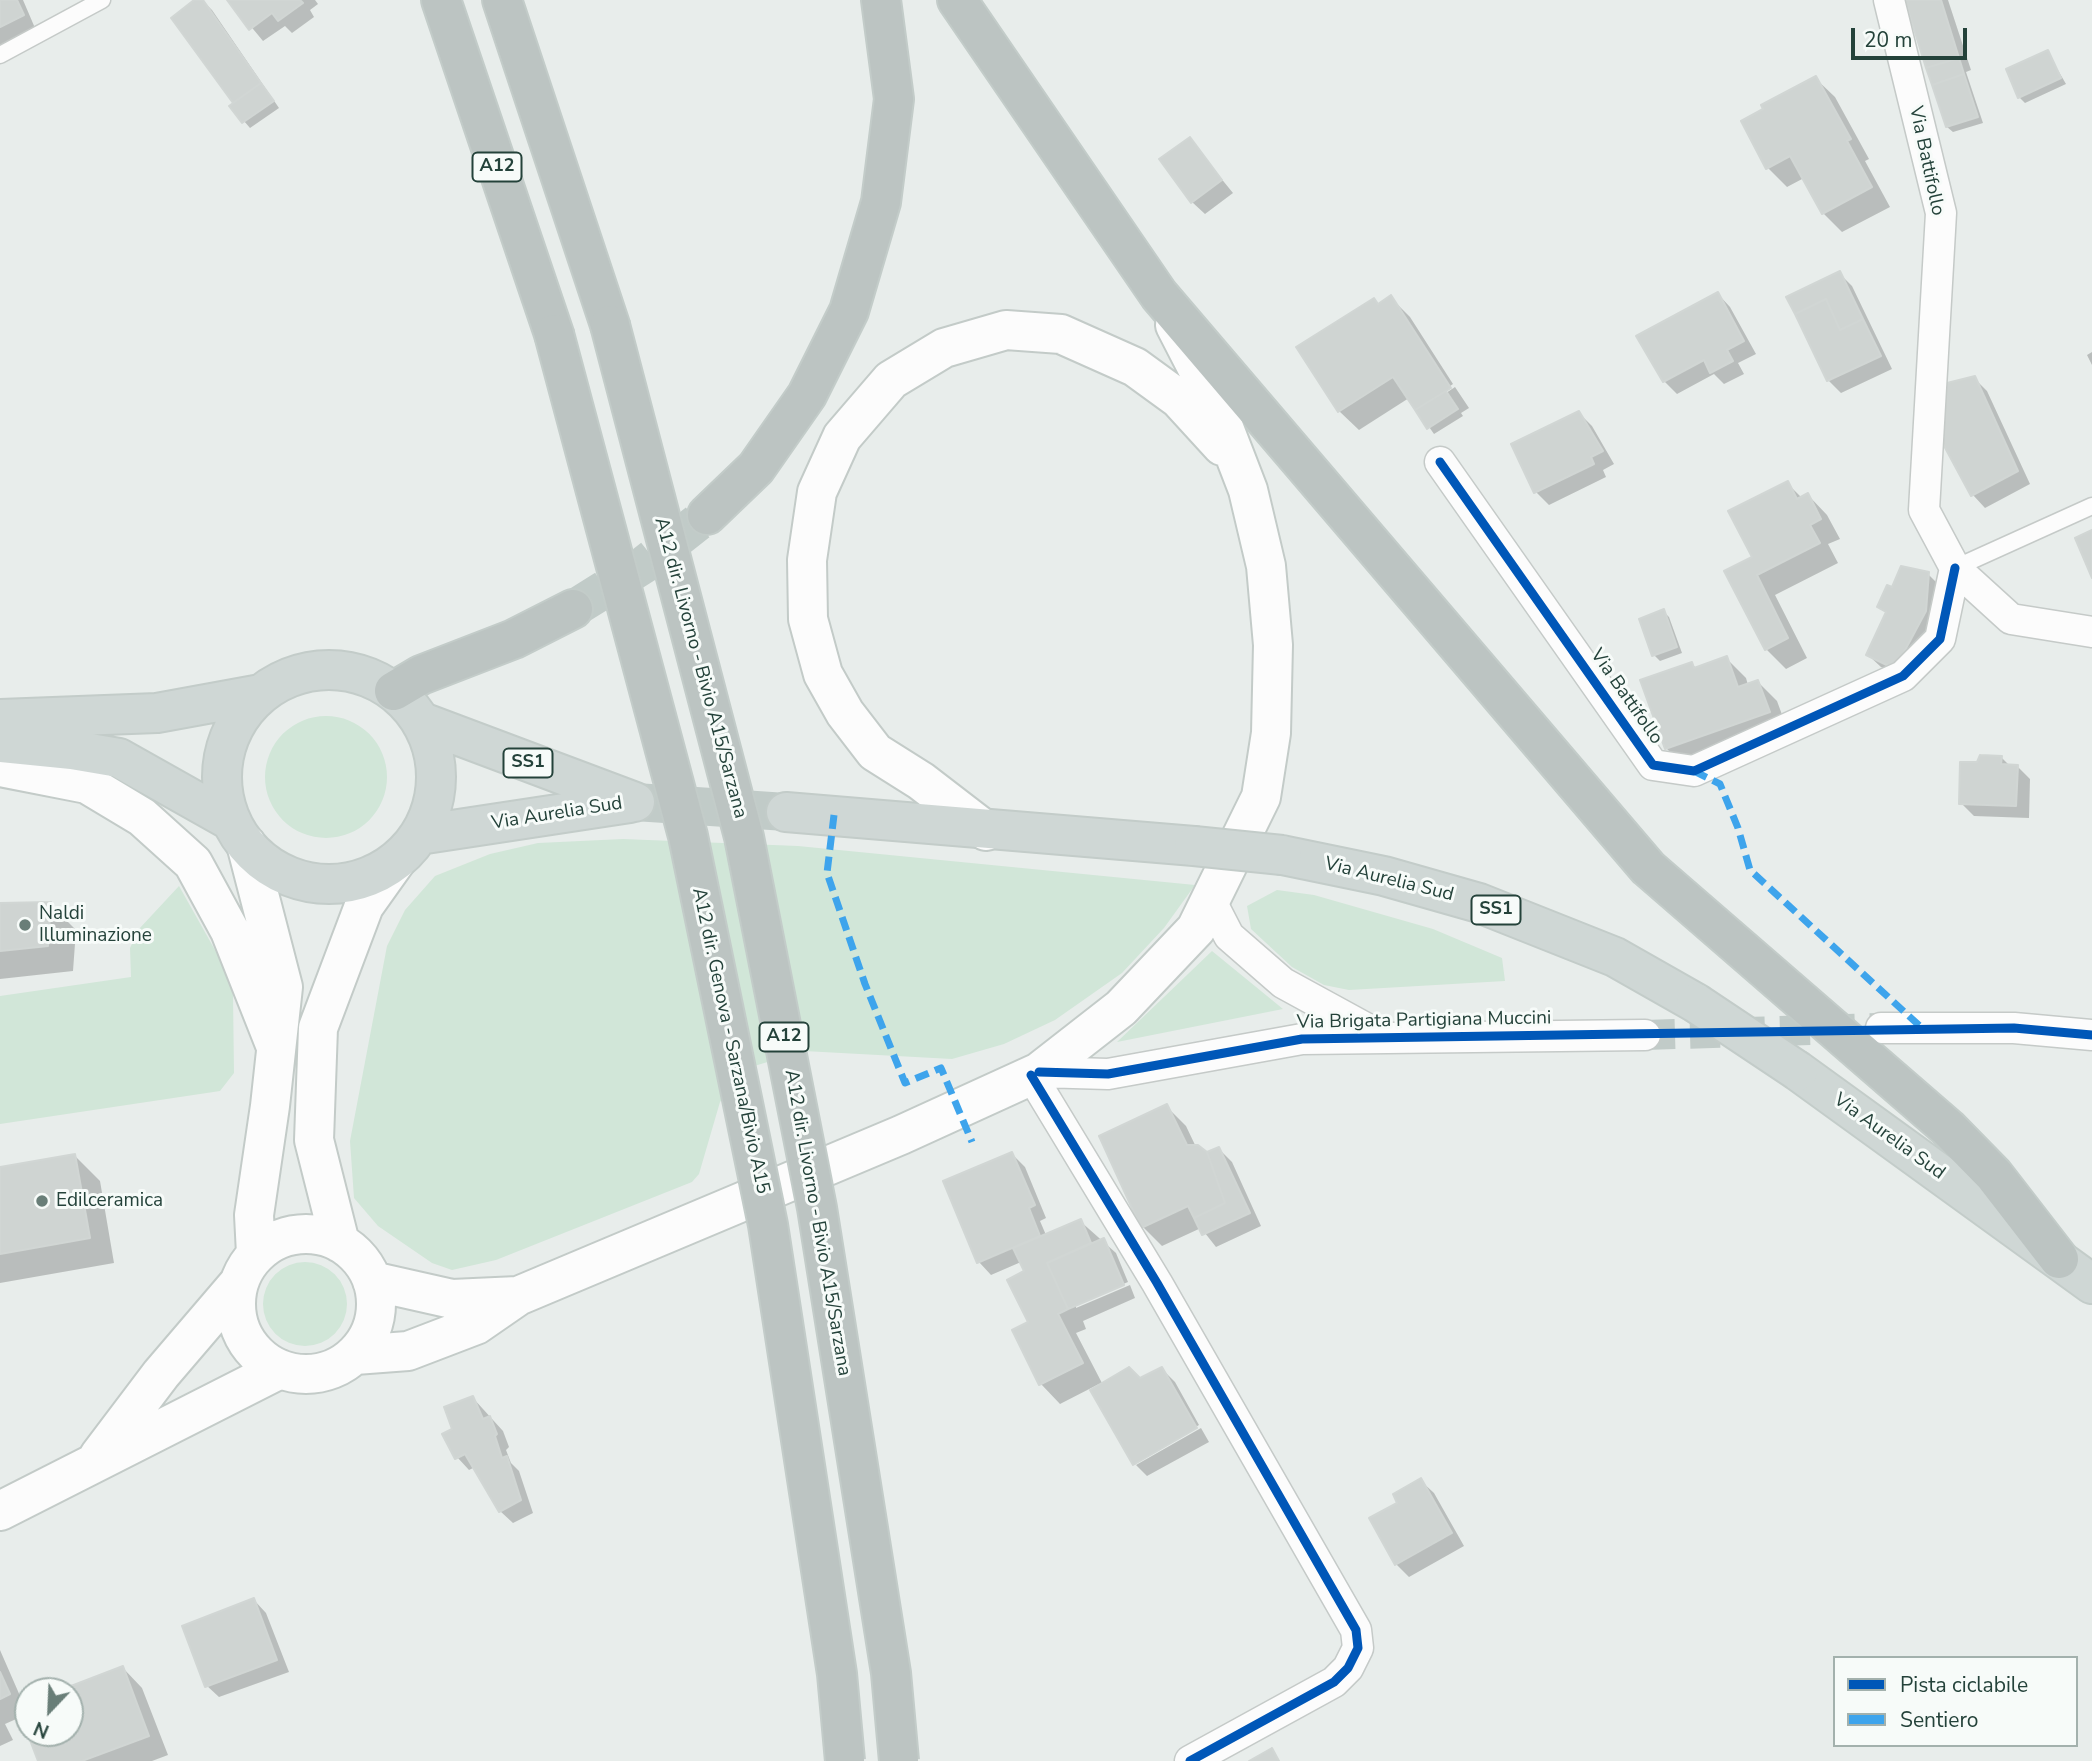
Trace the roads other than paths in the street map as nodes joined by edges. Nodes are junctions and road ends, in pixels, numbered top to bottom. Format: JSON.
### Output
{"nodes":[{"id":1,"x":102,"y":0,"type":"edge"},
{"id":2,"x":441,"y":0,"type":"edge"},
{"id":3,"x":502,"y":0,"type":"edge"},
{"id":4,"x":881,"y":0,"type":"edge"},
{"id":5,"x":957,"y":0,"type":"edge"},
{"id":6,"x":1889,"y":0,"type":"edge"},
{"id":7,"x":0,"y":55,"type":"edge"},
{"id":8,"x":1159,"y":295,"type":"junction"},
{"id":9,"x":554,"y":334,"type":"joint"},
{"id":10,"x":1236,"y":460,"type":"junction"},
{"id":11,"x":1440,"y":463,"type":"dead end"},
{"id":12,"x":2092,"y":506,"type":"edge"},
{"id":13,"x":707,"y":515,"type":"tunnel mouth"},
{"id":14,"x":1955,"y":568,"type":"junction"},
{"id":15,"x":573,"y":609,"type":"tunnel mouth"},
{"id":16,"x":2092,"y":632,"type":"edge"},
{"id":17,"x":394,"y":691,"type":"junction"},
{"id":18,"x":261,"y":694,"type":"junction"},
{"id":19,"x":0,"y":719,"type":"edge"},
{"id":20,"x":422,"y":722,"type":"junction"},
{"id":21,"x":0,"y":743,"type":"edge"},
{"id":22,"x":0,"y":767,"type":"edge"},
{"id":23,"x":786,"y":812,"type":"tunnel mouth"},
{"id":24,"x":986,"y":831,"type":"junction"},
{"id":25,"x":239,"y":833,"type":"junction"},
{"id":26,"x":408,"y":848,"type":"junction"},
{"id":27,"x":1212,"y":901,"type":"junction"},
{"id":28,"x":1881,"y":1028,"type":"tunnel mouth"},
{"id":29,"x":1645,"y":1035,"type":"tunnel mouth"},
{"id":30,"x":2092,"y":1035,"type":"edge"},
{"id":31,"x":1383,"y":1038,"type":"junction"},
{"id":32,"x":276,"y":1048,"type":"junction"},
{"id":33,"x":1035,"y":1073,"type":"junction"},
{"id":34,"x":341,"y":1243,"type":"junction"},
{"id":35,"x":2059,"y":1259,"type":"junction"},
{"id":36,"x":247,"y":1269,"type":"junction"},
{"id":37,"x":372,"y":1281,"type":"junction"},
{"id":38,"x":2092,"y":1284,"type":"edge"},
{"id":39,"x":517,"y":1296,"type":"junction"},
{"id":40,"x":355,"y":1355,"type":"junction"},
{"id":41,"x":280,"y":1370,"type":"junction"},
{"id":42,"x":94,"y":1463,"type":"junction"},
{"id":43,"x":0,"y":1511,"type":"edge"},
{"id":44,"x":845,"y":1761,"type":"edge"},
{"id":45,"x":899,"y":1761,"type":"edge"},
{"id":46,"x":1190,"y":1761,"type":"edge"}],
"edges":[{"from":1,"to":7,"type":"lane"},
{"from":2,"to":9,"type":"highway","name":"A12","number":"A12"},
{"from":3,"to":45,"type":"highway","name":"A12 dir. Livorno - Bivio A15/Sarzana","number":"A12","bridge":true},
{"from":4,"to":13,"type":"highway"},
{"from":5,"to":8,"type":"highway"},
{"from":6,"to":14,"type":"street","name":"Via Battifollo"},
{"from":8,"to":10,"type":"main road"},
{"from":8,"to":35,"type":"highway"},
{"from":9,"to":44,"type":"highway","name":"A12 dir. Genova - Sarzana/Bivio A15","number":"A12","bridge":true},
{"from":10,"to":24,"type":"main road"},
{"from":10,"to":27,"type":"main road"},
{"from":11,"to":14,"type":"street","name":"Via Battifollo"},
{"from":12,"to":14,"type":"lane"},
{"from":14,"to":16,"type":"street","name":"Via Battifollo"},
{"from":15,"to":17,"type":"highway"},
{"from":17,"to":18,"type":"main road"},
{"from":17,"to":20,"type":"main road"},
{"from":18,"to":19,"type":"main road"},
{"from":18,"to":25,"type":"main road"},
{"from":20,"to":26,"type":"main road"},
{"from":20,"to":26,"type":"main road","name":"Via Aurelia Sud","number":"SS1"},
{"from":21,"to":25,"type":"main road"},
{"from":22,"to":32,"type":"main road"},
{"from":23,"to":24,"type":"main road","name":"Via Aurelia Sud","number":"SS1"},
{"from":24,"to":35,"type":"main road","name":"Via Aurelia Sud","number":"SS1","bridge":true},
{"from":25,"to":26,"type":"main road"},
{"from":25,"to":32,"type":"main road"},
{"from":26,"to":34,"type":"main road"},
{"from":27,"to":31,"type":"street","name":"Via Brigata Partigiana Muccini"},
{"from":27,"to":33,"type":"main road"},
{"from":28,"to":30,"type":"street"},
{"from":29,"to":31,"type":"street","name":"Via Brigata Partigiana Muccini"},
{"from":31,"to":33,"type":"street","name":"Via Brigata Partigiana Muccini"},
{"from":32,"to":36,"type":"main road"},
{"from":33,"to":39,"type":"main road"},
{"from":33,"to":46,"type":"street"},
{"from":34,"to":36,"type":"main road"},
{"from":34,"to":37,"type":"main road"},
{"from":35,"to":38,"type":"main road","name":"Via Aurelia Sud","number":"SS1"},
{"from":36,"to":41,"type":"main road"},
{"from":36,"to":42,"type":"main road"},
{"from":37,"to":39,"type":"main road"},
{"from":37,"to":40,"type":"main road"},
{"from":39,"to":40,"type":"main road"},
{"from":40,"to":41,"type":"main road"},
{"from":41,"to":42,"type":"main road"},
{"from":42,"to":43,"type":"main road"}]}
